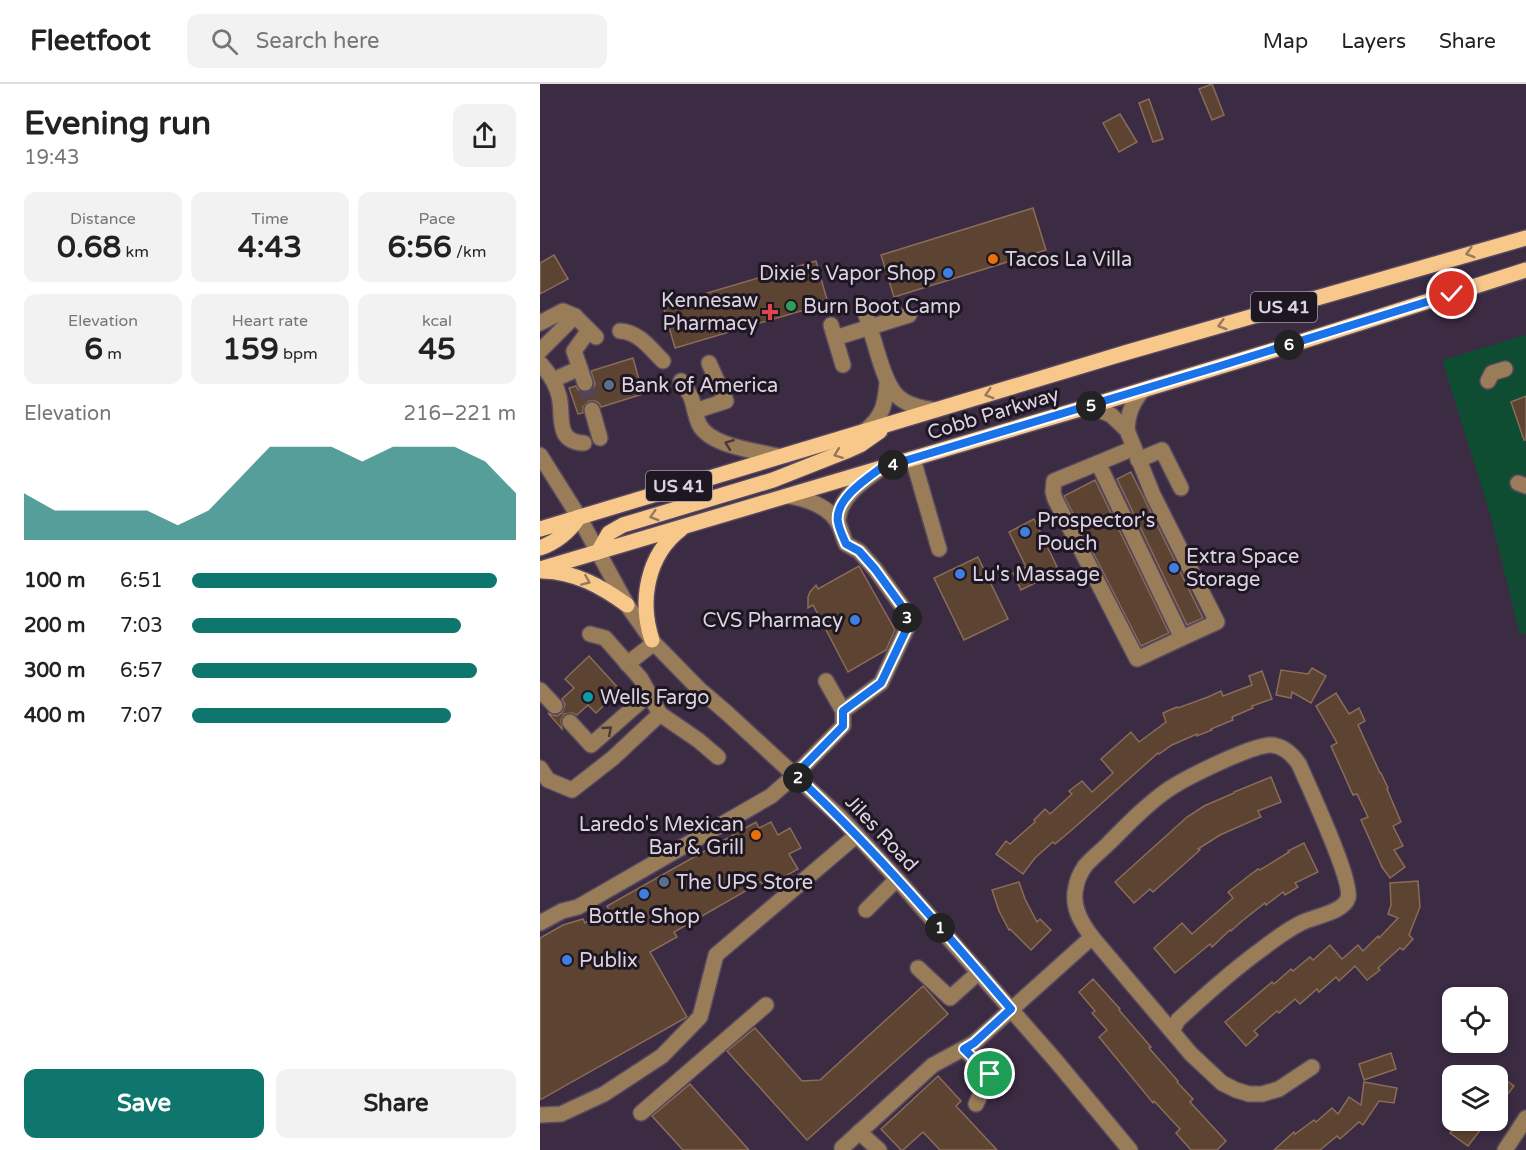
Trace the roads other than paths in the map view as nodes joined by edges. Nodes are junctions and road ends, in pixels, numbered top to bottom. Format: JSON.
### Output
{"nodes":[{"id":1,"x":1526,"y":238,"type":"edge"},
{"id":2,"x":1526,"y":270,"type":"edge"},
{"id":3,"x":864,"y":308,"type":"dead end"},
{"id":4,"x":909,"y":315,"type":"dead end"},
{"id":5,"x":576,"y":316,"type":"junction"},
{"id":6,"x":540,"y":323,"type":"edge"},
{"id":7,"x":870,"y":327,"type":"junction"},
{"id":8,"x":620,"y":331,"type":"dead end"},
{"id":9,"x":540,"y":351,"type":"edge"},
{"id":10,"x":663,"y":361,"type":"dead end"},
{"id":11,"x":540,"y":363,"type":"edge"},
{"id":12,"x":709,"y":363,"type":"dead end"},
{"id":13,"x":843,"y":364,"type":"dead end"},
{"id":14,"x":1505,"y":369,"type":"dead end"},
{"id":15,"x":553,"y":380,"type":"junction"},
{"id":16,"x":681,"y":381,"type":"dead end"},
{"id":17,"x":1488,"y":381,"type":"dead end"},
{"id":18,"x":887,"y":383,"type":"junction"},
{"id":19,"x":1143,"y":390,"type":"junction"},
{"id":20,"x":1090,"y":406,"type":"junction"},
{"id":21,"x":592,"y":410,"type":"tunnel mouth"},
{"id":22,"x":936,"y":410,"type":"junction"},
{"id":23,"x":694,"y":411,"type":"junction"},
{"id":24,"x":888,"y":424,"type":"junction"},
{"id":25,"x":1127,"y":430,"type":"junction"},
{"id":26,"x":865,"y":431,"type":"junction"},
{"id":27,"x":600,"y":438,"type":"dead end"},
{"id":28,"x":584,"y":443,"type":"dead end"},
{"id":29,"x":1136,"y":454,"type":"junction"},
{"id":30,"x":540,"y":455,"type":"edge"},
{"id":31,"x":778,"y":456,"type":"junction"},
{"id":32,"x":913,"y":459,"type":"junction"},
{"id":33,"x":1098,"y":463,"type":"junction"},
{"id":34,"x":881,"y":468,"type":"junction"},
{"id":35,"x":1181,"y":488,"type":"dead end"},
{"id":36,"x":789,"y":496,"type":"junction"},
{"id":37,"x":579,"y":517,"type":"junction"},
{"id":38,"x":838,"y":523,"type":"junction"},
{"id":39,"x":686,"y":526,"type":"junction"},
{"id":40,"x":540,"y":529,"type":"edge"},
{"id":41,"x":540,"y":548,"type":"edge"},
{"id":42,"x":939,"y":549,"type":"dead end"},
{"id":43,"x":598,"y":552,"type":"junction"},
{"id":44,"x":540,"y":570,"type":"edge"},
{"id":45,"x":627,"y":604,"type":"junction"},
{"id":46,"x":590,"y":634,"type":"dead end"},
{"id":47,"x":1182,"y":638,"type":"junction"},
{"id":48,"x":653,"y":641,"type":"junction"},
{"id":49,"x":627,"y":664,"type":"junction"},
{"id":50,"x":826,"y":681,"type":"dead end"},
{"id":51,"x":540,"y":690,"type":"edge"},
{"id":52,"x":649,"y":694,"type":"junction"},
{"id":53,"x":555,"y":706,"type":"dead end"},
{"id":54,"x":843,"y":711,"type":"junction"},
{"id":55,"x":660,"y":714,"type":"junction"},
{"id":56,"x":570,"y":722,"type":"dead end"},
{"id":57,"x":718,"y":757,"type":"dead end"},
{"id":58,"x":540,"y":768,"type":"edge"},
{"id":59,"x":795,"y":775,"type":"junction"},
{"id":60,"x":856,"y":835,"type":"junction"},
{"id":61,"x":897,"y":879,"type":"junction"},
{"id":62,"x":866,"y":909,"type":"dead end"},
{"id":63,"x":540,"y":923,"type":"edge"},
{"id":64,"x":1092,"y":937,"type":"junction"},
{"id":65,"x":918,"y":968,"type":"dead end"},
{"id":66,"x":979,"y":972,"type":"junction"},
{"id":67,"x":766,"y":1005,"type":"dead end"},
{"id":68,"x":1011,"y":1009,"type":"junction"},
{"id":69,"x":1172,"y":1031,"type":"junction"},
{"id":70,"x":964,"y":1049,"type":"junction"},
{"id":71,"x":1312,"y":1067,"type":"dead end"},
{"id":72,"x":976,"y":1104,"type":"dead end"},
{"id":73,"x":641,"y":1113,"type":"dead end"},
{"id":74,"x":540,"y":1115,"type":"edge"},
{"id":75,"x":1526,"y":1118,"type":"edge"},
{"id":76,"x":859,"y":1132,"type":"junction"},
{"id":77,"x":842,"y":1148,"type":"dead end"},
{"id":78,"x":879,"y":1150,"type":"edge"},
{"id":79,"x":1130,"y":1150,"type":"edge"},
{"id":80,"x":1505,"y":1150,"type":"edge"}],
"edges":[{"from":1,"to":22,"type":"main road","name":"Cobb Parkway","number":"US 41","one_way":true},
{"from":2,"to":19,"type":"main road","name":"Cobb Parkway","number":"US 41"},
{"from":3,"to":7,"type":"street"},
{"from":4,"to":7,"type":"street"},
{"from":5,"to":6,"type":"street"},
{"from":5,"to":9,"type":"street"},
{"from":5,"to":15,"type":"street"},
{"from":7,"to":13,"type":"street"},
{"from":7,"to":18,"type":"street"},
{"from":8,"to":10,"type":"street"},
{"from":11,"to":15,"type":"street"},
{"from":12,"to":23,"type":"street"},
{"from":14,"to":17,"type":"street"},
{"from":15,"to":28,"type":"street"},
{"from":16,"to":23,"type":"street"},
{"from":18,"to":22,"type":"street"},
{"from":18,"to":26,"type":"street"},
{"from":19,"to":20,"type":"main road","name":"Cobb Parkway","number":"US 41"},
{"from":19,"to":25,"type":"street"},
{"from":20,"to":25,"type":"street"},
{"from":20,"to":32,"type":"main road","name":"Cobb Parkway","number":"US 41"},
{"from":21,"to":27,"type":"street"},
{"from":22,"to":24,"type":"main road","name":"Cobb Parkway","number":"US 41"},
{"from":31,"to":23,"type":"street","one_way":true},
{"from":24,"to":26,"type":"main road","name":"Cobb Parkway","number":"US 41"},
{"from":24,"to":43,"type":"main road","one_way":true},
{"from":25,"to":29,"type":"street"},
{"from":26,"to":31,"type":"main road","name":"Cobb Parkway","number":"US 41"},
{"from":29,"to":33,"type":"street"},
{"from":29,"to":35,"type":"street"},
{"from":29,"to":47,"type":"street"},
{"from":30,"to":37,"type":"street","name":"Jiles Road"},
{"from":31,"to":37,"type":"main road","name":"Cobb Parkway","number":"US 41"},
{"from":32,"to":34,"type":"main road","name":"Cobb Parkway","number":"US 41"},
{"from":32,"to":42,"type":"street"},
{"from":33,"to":47,"type":"street"},
{"from":33,"to":47,"type":"street"},
{"from":34,"to":36,"type":"main road","name":"Cobb Parkway","number":"US 41"},
{"from":34,"to":38,"type":"street"},
{"from":36,"to":38,"type":"street"},
{"from":36,"to":39,"type":"main road","name":"Cobb Parkway","number":"US 41"},
{"from":37,"to":40,"type":"main road","name":"Cobb Parkway","number":"US 41"},
{"from":37,"to":41,"type":"main road"},
{"from":37,"to":43,"type":"street","name":"Jiles Road"},
{"from":38,"to":54,"type":"street"},
{"from":39,"to":43,"type":"main road","name":"Cobb Parkway","number":"US 41"},
{"from":39,"to":48,"type":"main road"},
{"from":43,"to":44,"type":"main road","name":"Cobb Parkway","number":"US 41"},
{"from":43,"to":45,"type":"street","name":"Jiles Road"},
{"from":44,"to":45,"type":"main road","one_way":true},
{"from":45,"to":48,"type":"street","name":"Jiles Road"},
{"from":46,"to":49,"type":"street"},
{"from":48,"to":49,"type":"street"},
{"from":48,"to":59,"type":"street","name":"Jiles Road"},
{"from":49,"to":52,"type":"street"},
{"from":50,"to":54,"type":"street"},
{"from":51,"to":53,"type":"street"},
{"from":52,"to":55,"type":"street"},
{"from":56,"to":52,"type":"street","one_way":true},
{"from":54,"to":59,"type":"street"},
{"from":55,"to":57,"type":"street"},
{"from":55,"to":58,"type":"street"},
{"from":59,"to":60,"type":"street","name":"Jiles Road"},
{"from":59,"to":63,"type":"street"},
{"from":60,"to":61,"type":"street","name":"Jiles Road"},
{"from":60,"to":74,"type":"street"},
{"from":61,"to":62,"type":"street"},
{"from":61,"to":66,"type":"street","name":"Jiles Road"},
{"from":64,"to":68,"type":"street"},
{"from":64,"to":69,"type":"street"},
{"from":64,"to":69,"type":"street"},
{"from":65,"to":66,"type":"street"},
{"from":66,"to":68,"type":"street","name":"Jiles Road"},
{"from":67,"to":73,"type":"street"},
{"from":68,"to":70,"type":"street"},
{"from":68,"to":79,"type":"street","name":"Jiles Road"},
{"from":69,"to":71,"type":"street"},
{"from":70,"to":72,"type":"street"},
{"from":70,"to":76,"type":"street"},
{"from":75,"to":80,"type":"street"},
{"from":76,"to":77,"type":"street"},
{"from":76,"to":78,"type":"street"}]}
